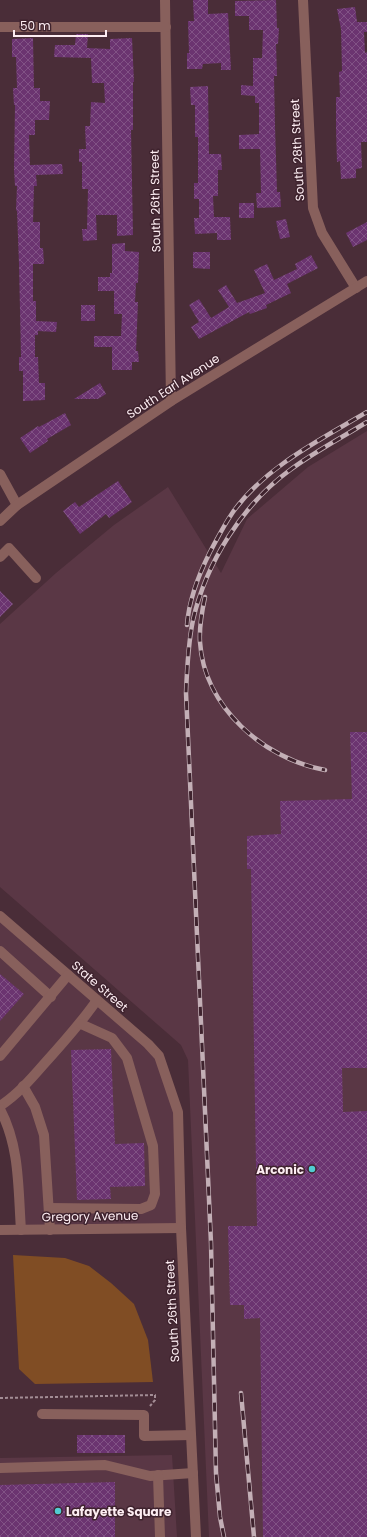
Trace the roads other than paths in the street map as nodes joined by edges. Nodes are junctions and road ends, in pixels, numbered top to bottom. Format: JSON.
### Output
{"nodes":[{"id":1,"x":165,"y":0,"type":"edge"},
{"id":2,"x":303,"y":0,"type":"edge"},
{"id":3,"x":0,"y":27,"type":"edge"},
{"id":4,"x":166,"y":27,"type":"junction"},
{"id":5,"x":367,"y":281,"type":"edge"},
{"id":6,"x":356,"y":288,"type":"junction"},
{"id":7,"x":171,"y":402,"type":"junction"},
{"id":8,"x":0,"y":474,"type":"edge"},
{"id":9,"x":17,"y":505,"type":"junction"},
{"id":10,"x":0,"y":521,"type":"edge"},
{"id":11,"x":0,"y":556,"type":"edge"},
{"id":12,"x":36,"y":578,"type":"dead end"},
{"id":13,"x":0,"y":916,"type":"edge"},
{"id":14,"x":0,"y":951,"type":"edge"},
{"id":15,"x":68,"y":975,"type":"junction"},
{"id":16,"x":51,"y":997,"type":"junction"},
{"id":17,"x":97,"y":1000,"type":"junction"},
{"id":18,"x":80,"y":1024,"type":"junction"},
{"id":19,"x":0,"y":1056,"type":"edge"},
{"id":20,"x":170,"y":1085,"type":"joint"},
{"id":21,"x":23,"y":1086,"type":"junction"},
{"id":22,"x":0,"y":1106,"type":"edge"},
{"id":23,"x":0,"y":1109,"type":"edge"},
{"id":24,"x":49,"y":1208,"type":"junction"},
{"id":25,"x":181,"y":1228,"type":"junction"},
{"id":26,"x":0,"y":1230,"type":"edge"},
{"id":27,"x":21,"y":1230,"type":"junction"},
{"id":28,"x":50,"y":1230,"type":"junction"},
{"id":29,"x":42,"y":1414,"type":"dead end"},
{"id":30,"x":191,"y":1435,"type":"junction"},
{"id":31,"x":0,"y":1468,"type":"edge"},
{"id":32,"x":193,"y":1472,"type":"junction"},
{"id":33,"x":158,"y":1475,"type":"junction"},
{"id":34,"x":160,"y":1537,"type":"edge"},
{"id":35,"x":196,"y":1537,"type":"edge"}],
"edges":[{"from":1,"to":4,"type":"street","name":"South 26th Street"},
{"from":2,"to":6,"type":"street","name":"South 28th Street"},
{"from":3,"to":4,"type":"street"},
{"from":4,"to":7,"type":"street","name":"South 26th Street"},
{"from":5,"to":6,"type":"street","name":"South Earl Avenue"},
{"from":6,"to":7,"type":"street","name":"South Earl Avenue"},
{"from":7,"to":9,"type":"street","name":"South Earl Avenue"},
{"from":8,"to":9,"type":"street"},
{"from":9,"to":10,"type":"street","name":"South Earl Avenue"},
{"from":11,"to":12,"type":"street"},
{"from":13,"to":15,"type":"street","name":"State Street"},
{"from":14,"to":16,"type":"street"},
{"from":15,"to":16,"type":"street"},
{"from":15,"to":17,"type":"street","name":"State Street"},
{"from":16,"to":19,"type":"street"},
{"from":17,"to":18,"type":"street"},
{"from":17,"to":20,"type":"street","name":"State Street"},
{"from":18,"to":21,"type":"street"},
{"from":18,"to":24,"type":"street"},
{"from":20,"to":25,"type":"street","name":"South 26th Street"},
{"from":21,"to":22,"type":"street"},
{"from":21,"to":24,"type":"street"},
{"from":23,"to":27,"type":"street"},
{"from":24,"to":28,"type":"street"},
{"from":25,"to":28,"type":"street","name":"Gregory Avenue"},
{"from":25,"to":30,"type":"street","name":"South 26th Street"},
{"from":26,"to":27,"type":"street","name":"Gregory Avenue"},
{"from":27,"to":28,"type":"street","name":"Gregory Avenue"},
{"from":29,"to":30,"type":"street"},
{"from":30,"to":32,"type":"street","name":"South 26th Street"},
{"from":31,"to":33,"type":"street"},
{"from":32,"to":33,"type":"street"},
{"from":32,"to":35,"type":"street","name":"South 26th Street"},
{"from":33,"to":34,"type":"street"}]}
